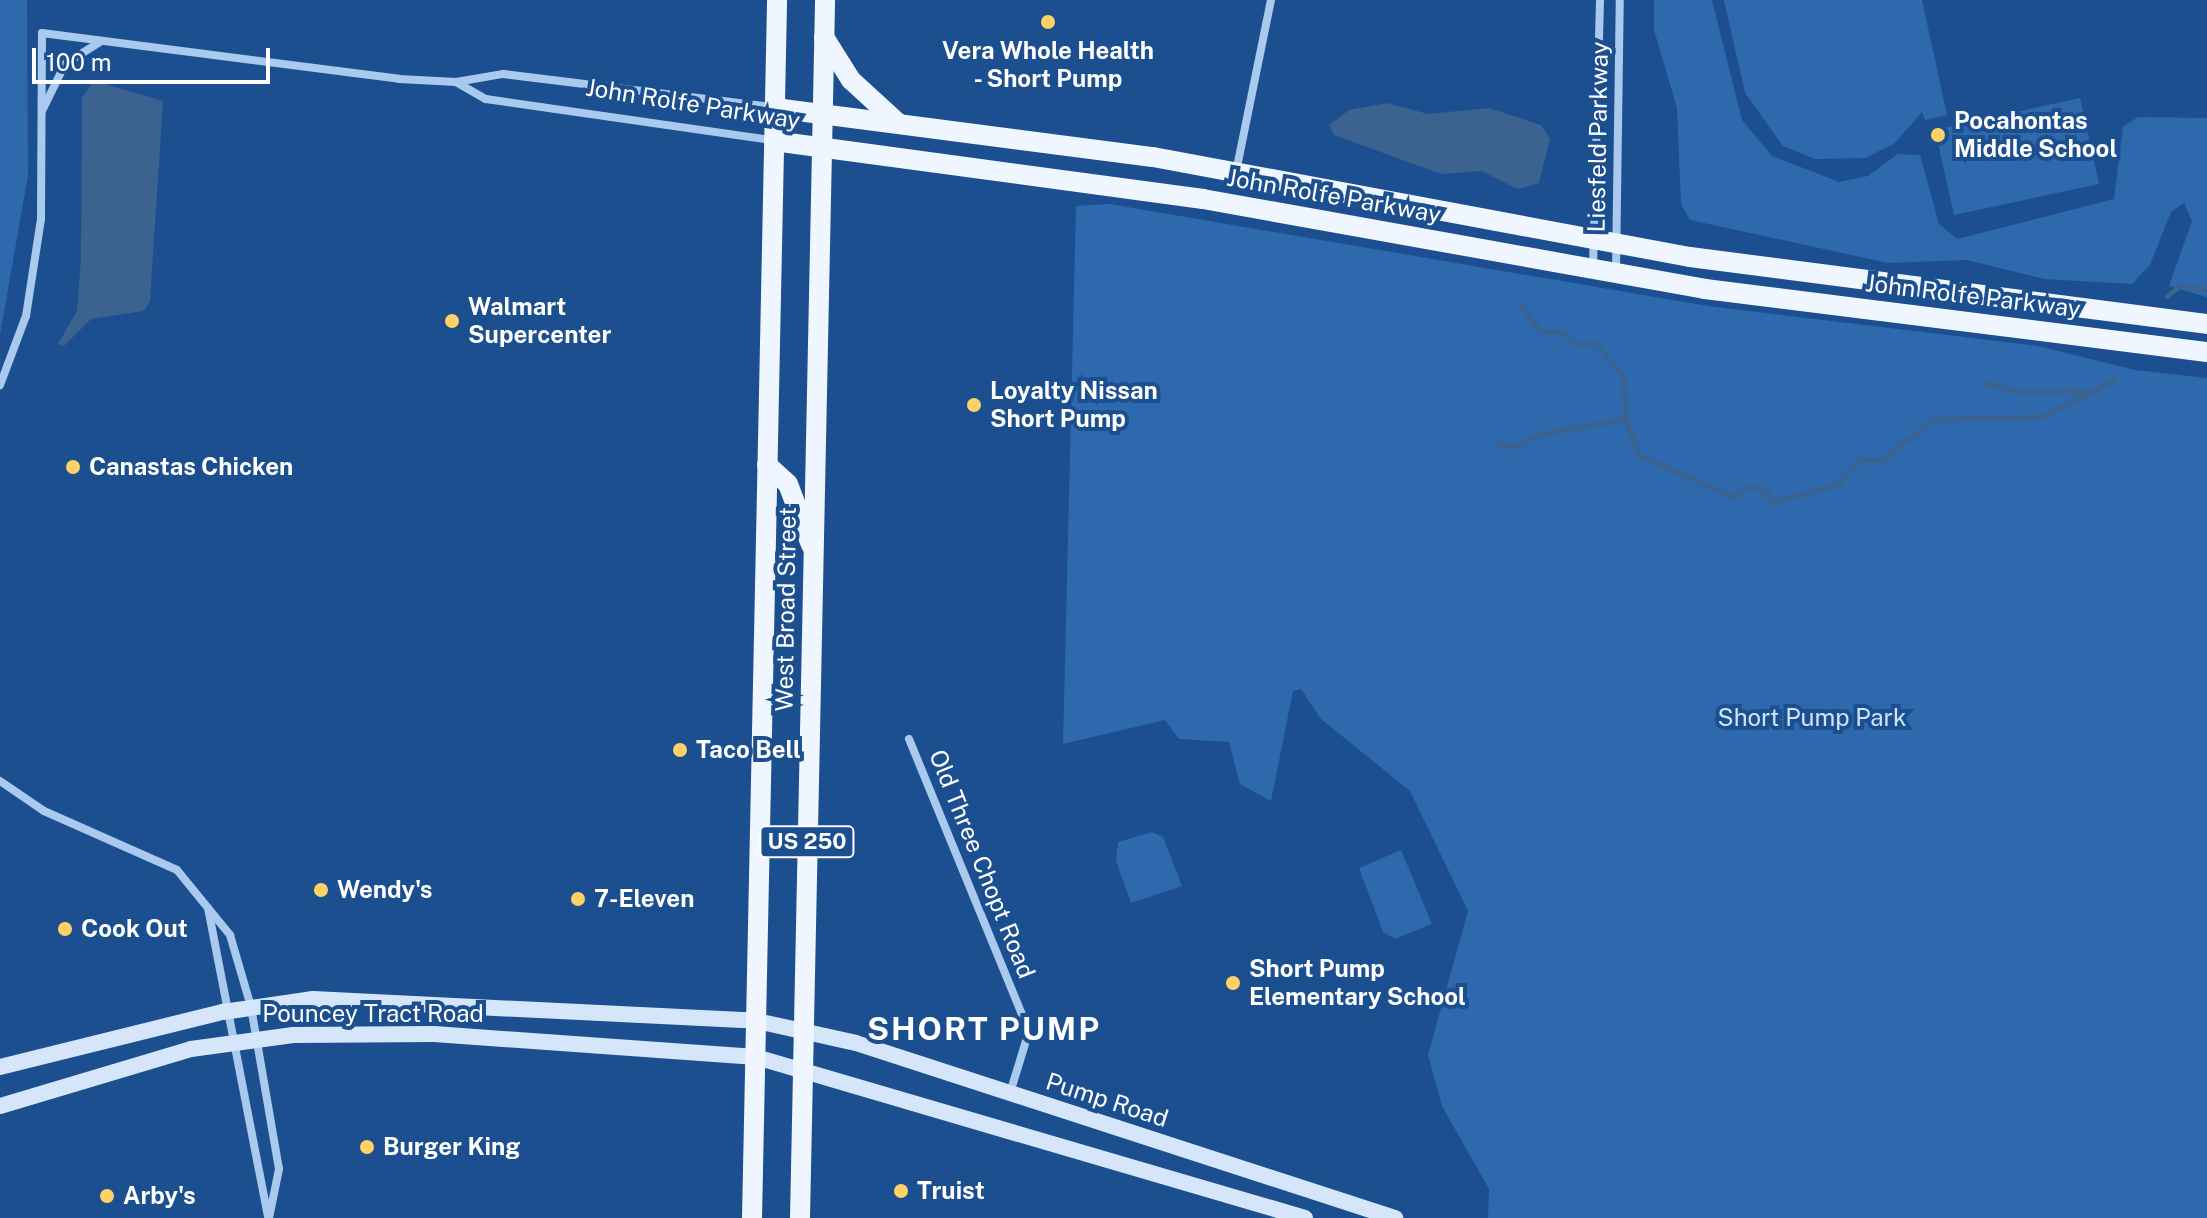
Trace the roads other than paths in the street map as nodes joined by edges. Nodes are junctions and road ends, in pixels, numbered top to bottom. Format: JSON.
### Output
{"nodes":[{"id":1,"x":777,"y":0,"type":"edge"},
{"id":2,"x":825,"y":0,"type":"edge"},
{"id":3,"x":1271,"y":0,"type":"edge"},
{"id":4,"x":1600,"y":0,"type":"edge"},
{"id":5,"x":1620,"y":0,"type":"edge"},
{"id":6,"x":824,"y":37,"type":"junction"},
{"id":7,"x":100,"y":42,"type":"junction"},
{"id":8,"x":456,"y":82,"type":"junction"},
{"id":9,"x":775,"y":108,"type":"junction"},
{"id":10,"x":821,"y":114,"type":"junction"},
{"id":11,"x":39,"y":120,"type":"junction"},
{"id":12,"x":899,"y":124,"type":"junction"},
{"id":13,"x":774,"y":141,"type":"junction"},
{"id":14,"x":820,"y":151,"type":"junction"},
{"id":15,"x":1236,"y":173,"type":"junction"},
{"id":16,"x":1595,"y":241,"type":"junction"},
{"id":17,"x":1616,"y":244,"type":"junction"},
{"id":18,"x":1593,"y":271,"type":"junction"},
{"id":19,"x":1616,"y":275,"type":"junction"},
{"id":20,"x":2207,"y":324,"type":"edge"},
{"id":21,"x":2207,"y":352,"type":"edge"},
{"id":22,"x":0,"y":385,"type":"edge"},
{"id":23,"x":767,"y":465,"type":"junction"},
{"id":24,"x":813,"y":549,"type":"junction"},
{"id":25,"x":909,"y":739,"type":"dead end"},
{"id":26,"x":0,"y":781,"type":"edge"},
{"id":27,"x":206,"y":903,"type":"junction"},
{"id":28,"x":251,"y":1007,"type":"junction"},
{"id":29,"x":223,"y":1012,"type":"junction"},
{"id":30,"x":757,"y":1021,"type":"junction"},
{"id":31,"x":804,"y":1028,"type":"junction"},
{"id":32,"x":257,"y":1037,"type":"junction"},
{"id":33,"x":229,"y":1041,"type":"junction"},
{"id":34,"x":756,"y":1057,"type":"junction"},
{"id":35,"x":803,"y":1065,"type":"junction"},
{"id":36,"x":0,"y":1067,"type":"edge"},
{"id":37,"x":1010,"y":1093,"type":"junction"},
{"id":38,"x":0,"y":1106,"type":"edge"},
{"id":39,"x":269,"y":1218,"type":"edge"},
{"id":40,"x":752,"y":1218,"type":"edge"},
{"id":41,"x":800,"y":1218,"type":"edge"},
{"id":42,"x":1305,"y":1218,"type":"edge"},
{"id":43,"x":1395,"y":1218,"type":"edge"}],
"edges":[{"from":1,"to":9,"type":"main road","name":"West Broad Street","number":"US 250"},
{"from":2,"to":6,"type":"main road","name":"West Broad Street","number":"US 250"},
{"from":3,"to":15,"type":"street"},
{"from":4,"to":16,"type":"street","name":"Liesfeld Parkway"},
{"from":5,"to":17,"type":"street","name":"Liesfeld Parkway"},
{"from":6,"to":10,"type":"main road","name":"West Broad Street","number":"US 250"},
{"from":6,"to":12,"type":"main road"},
{"from":7,"to":8,"type":"street","name":"John Rolfe Parkway"},
{"from":7,"to":11,"type":"street"},
{"from":7,"to":11,"type":"street","name":"John Rolfe Parkway"},
{"from":8,"to":9,"type":"street","name":"John Rolfe Parkway"},
{"from":8,"to":13,"type":"street","name":"John Rolfe Parkway"},
{"from":9,"to":10,"type":"main road","name":"John Rolfe Parkway"},
{"from":9,"to":13,"type":"main road","name":"West Broad Street","number":"US 250"},
{"from":10,"to":12,"type":"main road","name":"John Rolfe Parkway"},
{"from":10,"to":14,"type":"main road","name":"West Broad Street","number":"US 250"},
{"from":11,"to":22,"type":"street"},
{"from":12,"to":15,"type":"main road","name":"John Rolfe Parkway"},
{"from":13,"to":14,"type":"main road","name":"John Rolfe Parkway"},
{"from":13,"to":23,"type":"main road","name":"West Broad Street","number":"US 250"},
{"from":14,"to":18,"type":"main road","name":"John Rolfe Parkway"},
{"from":14,"to":24,"type":"main road","name":"West Broad Street","number":"US 250"},
{"from":15,"to":16,"type":"main road","name":"John Rolfe Parkway"},
{"from":16,"to":17,"type":"main road","name":"John Rolfe Parkway"},
{"from":16,"to":18,"type":"street","name":"Liesfeld Parkway"},
{"from":17,"to":19,"type":"street","name":"Liesfeld Parkway"},
{"from":17,"to":20,"type":"main road","name":"John Rolfe Parkway"},
{"from":18,"to":19,"type":"main road","name":"John Rolfe Parkway"},
{"from":19,"to":21,"type":"main road","name":"John Rolfe Parkway"},
{"from":23,"to":24,"type":"main road"},
{"from":23,"to":30,"type":"main road","name":"West Broad Street","number":"US 250"},
{"from":24,"to":31,"type":"main road","name":"West Broad Street","number":"US 250"},
{"from":25,"to":37,"type":"street","name":"Old Three Chopt Road"},
{"from":26,"to":27,"type":"street"},
{"from":27,"to":28,"type":"street"},
{"from":27,"to":29,"type":"street"},
{"from":28,"to":29,"type":"main road","name":"Pouncey Tract Road"},
{"from":28,"to":30,"type":"main road","name":"Pouncey Tract Road"},
{"from":28,"to":32,"type":"street"},
{"from":29,"to":33,"type":"street"},
{"from":29,"to":36,"type":"main road","name":"Pouncey Tract Road"},
{"from":30,"to":31,"type":"main road","name":"Pouncey Tract Road"},
{"from":30,"to":34,"type":"main road","name":"West Broad Street","number":"US 250"},
{"from":31,"to":35,"type":"main road","name":"West Broad Street","number":"US 250"},
{"from":31,"to":37,"type":"main road","name":"Pump Road"},
{"from":32,"to":33,"type":"main road","name":"Pouncey Tract Road"},
{"from":32,"to":34,"type":"main road","name":"Pouncey Tract Road"},
{"from":32,"to":39,"type":"street"},
{"from":33,"to":38,"type":"main road","name":"Pouncey Tract Road"},
{"from":33,"to":39,"type":"street"},
{"from":34,"to":35,"type":"main road","name":"Pouncey Tract Road"},
{"from":34,"to":40,"type":"main road","name":"West Broad Street","number":"US 250"},
{"from":35,"to":41,"type":"main road","name":"West Broad Street","number":"US 250"},
{"from":35,"to":42,"type":"main road"},
{"from":37,"to":43,"type":"main road","name":"Pump Road"}]}
